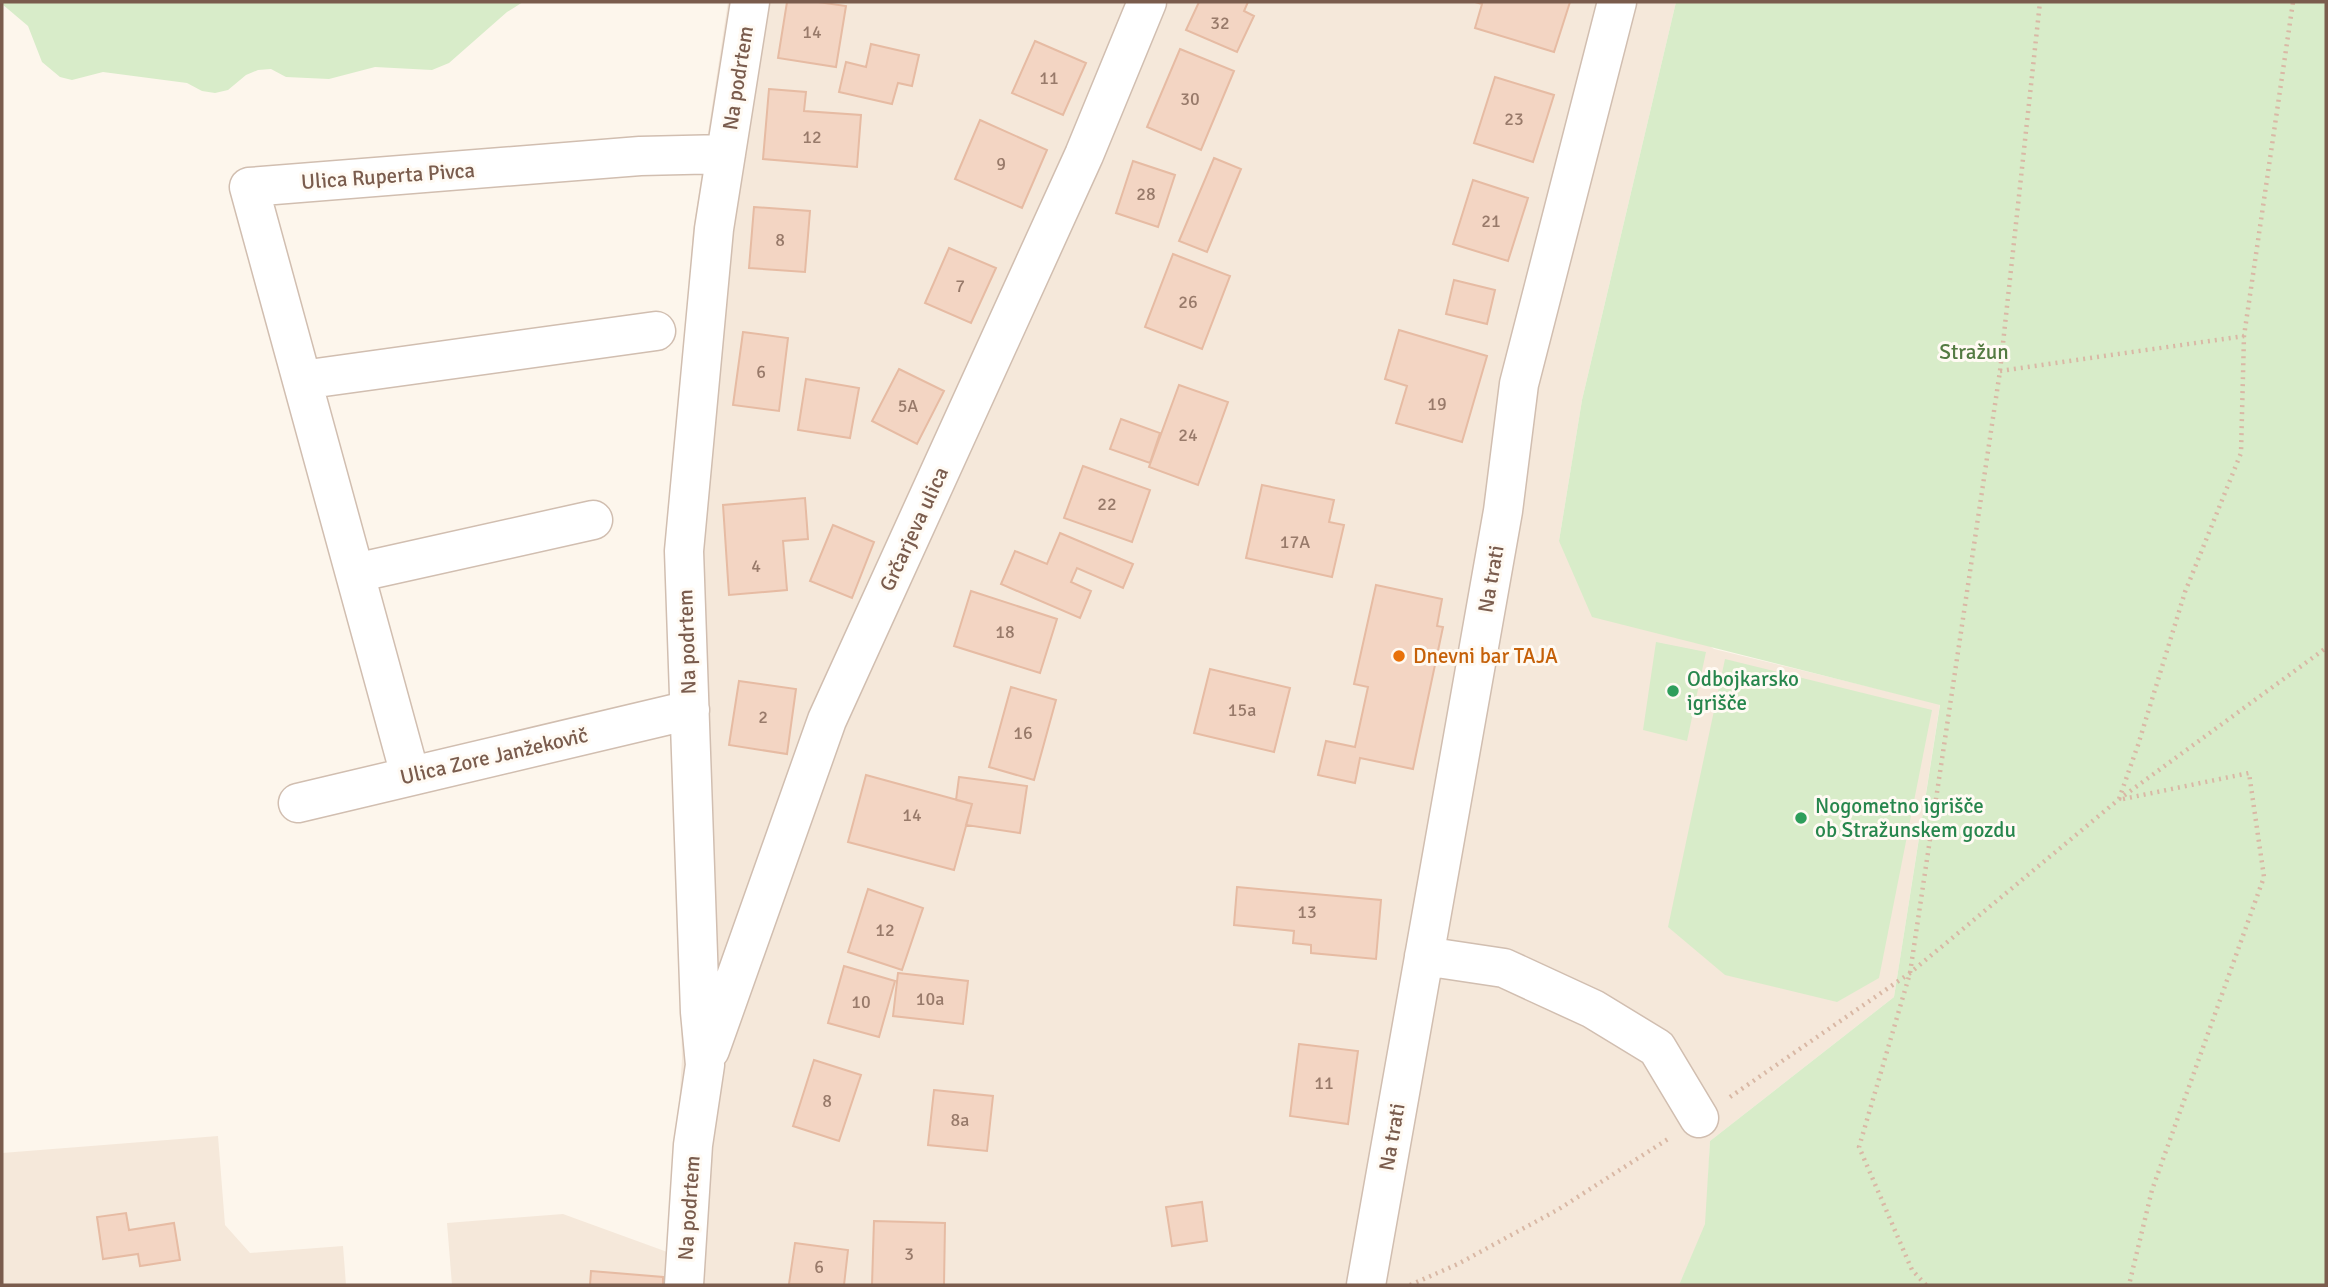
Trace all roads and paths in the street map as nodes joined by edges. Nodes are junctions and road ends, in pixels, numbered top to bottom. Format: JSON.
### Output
{"nodes":[{"id":1,"x":750,"y":2,"type":"edge"},
{"id":2,"x":1147,"y":2,"type":"edge"},
{"id":3,"x":1617,"y":2,"type":"edge"},
{"id":4,"x":2040,"y":2,"type":"edge"},
{"id":5,"x":2293,"y":2,"type":"edge"},
{"id":6,"x":726,"y":155,"type":"junction"},
{"id":7,"x":656,"y":331,"type":"dead end"},
{"id":8,"x":2244,"y":336,"type":"junction"},
{"id":9,"x":2000,"y":372,"type":"junction"},
{"id":10,"x":302,"y":380,"type":"junction"},
{"id":11,"x":593,"y":520,"type":"dead end"},
{"id":12,"x":355,"y":573,"type":"junction"},
{"id":13,"x":2326,"y":648,"type":"edge"},
{"id":14,"x":690,"y":710,"type":"junction"},
{"id":15,"x":410,"y":775,"type":"junction"},
{"id":16,"x":2119,"y":800,"type":"junction"},
{"id":17,"x":298,"y":803,"type":"dead end"},
{"id":18,"x":1424,"y":956,"type":"junction"},
{"id":19,"x":1910,"y":973,"type":"junction"},
{"id":20,"x":705,"y":1065,"type":"junction"},
{"id":21,"x":1699,"y":1118,"type":"junction"},
{"id":22,"x":684,"y":1285,"type":"edge"},
{"id":23,"x":1366,"y":1285,"type":"edge"},
{"id":24,"x":1410,"y":1285,"type":"edge"},
{"id":25,"x":1926,"y":1285,"type":"edge"},
{"id":26,"x":2129,"y":1285,"type":"edge"}],
"edges":[{"from":1,"to":6,"type":"street","name":"Na podrtem"},
{"from":2,"to":20,"type":"street","name":"Grčarjeva ulica"},
{"from":3,"to":18,"type":"street","name":"Na trati"},
{"from":4,"to":9,"type":"path"},
{"from":5,"to":8,"type":"path"},
{"from":6,"to":10,"type":"street","name":"Ulica Ruperta Pivca"},
{"from":6,"to":14,"type":"street","name":"Na podrtem"},
{"from":7,"to":10,"type":"street"},
{"from":8,"to":9,"type":"path"},
{"from":8,"to":16,"type":"path"},
{"from":9,"to":19,"type":"path"},
{"from":10,"to":12,"type":"street","name":"Ulica Ruperta Pivca"},
{"from":11,"to":12,"type":"street"},
{"from":12,"to":15,"type":"street","name":"Ulica Ruperta Pivca"},
{"from":13,"to":16,"type":"path"},
{"from":14,"to":15,"type":"street","name":"Ulica Zore Janžekovič"},
{"from":14,"to":20,"type":"street","name":"Na podrtem"},
{"from":15,"to":17,"type":"street","name":"Ulica Zore Janžekovič"},
{"from":16,"to":19,"type":"path"},
{"from":16,"to":26,"type":"path"},
{"from":18,"to":21,"type":"street"},
{"from":18,"to":23,"type":"street","name":"Na trati"},
{"from":19,"to":21,"type":"path"},
{"from":19,"to":25,"type":"path"},
{"from":20,"to":22,"type":"street","name":"Na podrtem"},
{"from":21,"to":24,"type":"path"}]}
